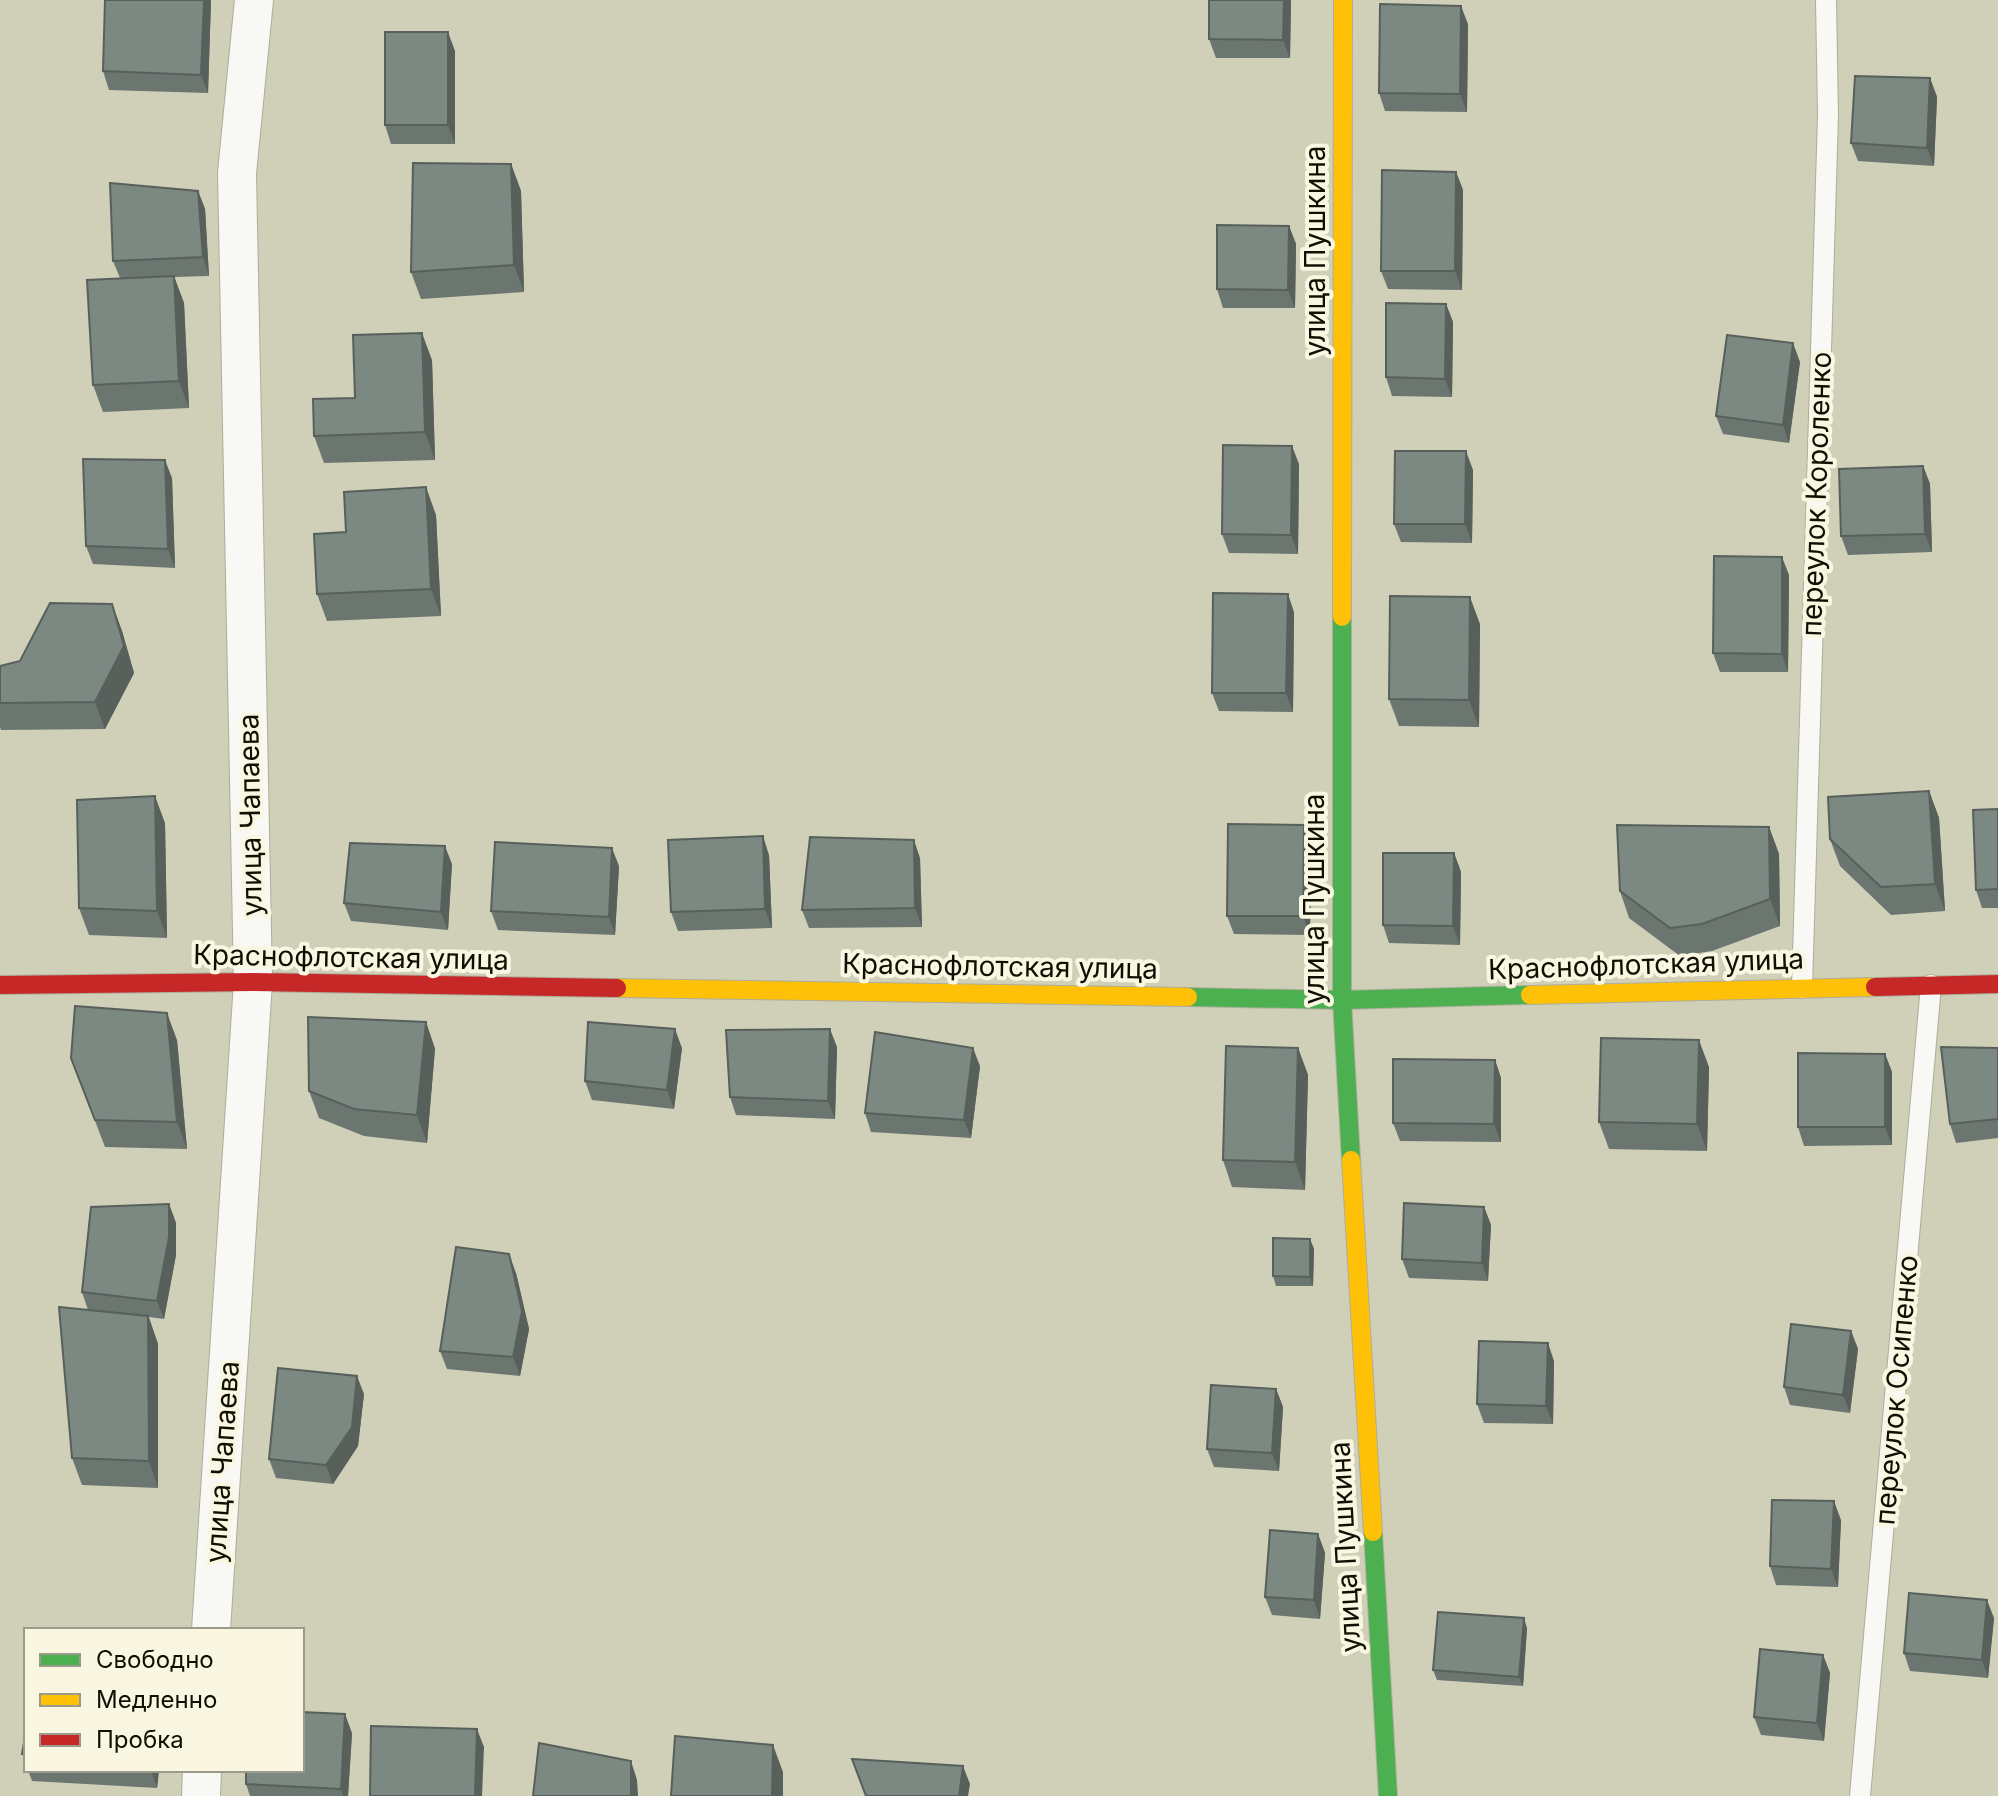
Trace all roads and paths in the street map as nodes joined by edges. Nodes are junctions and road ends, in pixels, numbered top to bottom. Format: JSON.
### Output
{"nodes":[{"id":1,"x":254,"y":0,"type":"edge"},
{"id":2,"x":1343,"y":0,"type":"edge"},
{"id":3,"x":1826,"y":0,"type":"edge"},
{"id":4,"x":253,"y":982,"type":"junction"},
{"id":5,"x":1998,"y":984,"type":"edge"},
{"id":6,"x":0,"y":985,"type":"edge"},
{"id":7,"x":1931,"y":985,"type":"junction"},
{"id":8,"x":1802,"y":988,"type":"junction"},
{"id":9,"x":1342,"y":1000,"type":"junction"},
{"id":10,"x":211,"y":1628,"type":"edge"},
{"id":11,"x":202,"y":1772,"type":"edge"},
{"id":12,"x":201,"y":1796,"type":"edge"},
{"id":13,"x":1388,"y":1796,"type":"edge"},
{"id":14,"x":1860,"y":1796,"type":"edge"}],
"edges":[{"from":1,"to":4,"type":"street","name":"улица Чапаева"},
{"from":2,"to":9,"type":"street","name":"улица Пушкина"},
{"from":3,"to":8,"type":"lane","name":"переулок Короленко"},
{"from":4,"to":6,"type":"street","name":"Краснофлотская улица"},
{"from":4,"to":9,"type":"street","name":"Краснофлотская улица"},
{"from":4,"to":10,"type":"street","name":"улица Чапаева"},
{"from":5,"to":7,"type":"street","name":"Краснофлотская улица"},
{"from":7,"to":8,"type":"street","name":"Краснофлотская улица"},
{"from":7,"to":14,"type":"lane","name":"переулок Осипенко"},
{"from":8,"to":9,"type":"street","name":"Краснофлотская улица"},
{"from":9,"to":13,"type":"street","name":"улица Пушкина"},
{"from":11,"to":12,"type":"street"}]}
